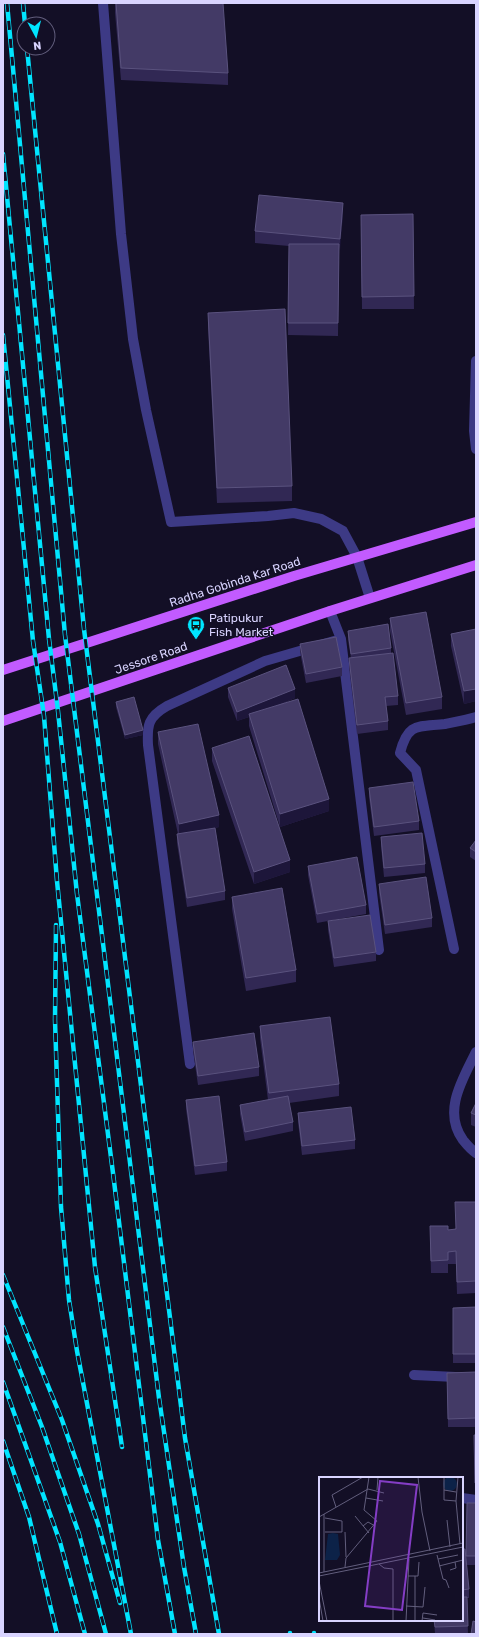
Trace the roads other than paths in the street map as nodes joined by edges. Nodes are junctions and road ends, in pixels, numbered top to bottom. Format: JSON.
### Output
{"nodes":[{"id":1,"x":103,"y":3,"type":"edge"},
{"id":2,"x":476,"y":361,"type":"edge"},
{"id":3,"x":476,"y":450,"type":"edge"},
{"id":4,"x":476,"y":522,"type":"edge"},
{"id":5,"x":357,"y":557,"type":"junction"},
{"id":6,"x":476,"y":565,"type":"edge"},
{"id":7,"x":370,"y":598,"type":"junction"},
{"id":8,"x":330,"y":610,"type":"junction"},
{"id":9,"x":342,"y":639,"type":"junction"},
{"id":10,"x":3,"y":670,"type":"edge"},
{"id":11,"x":476,"y":717,"type":"edge"},
{"id":12,"x":3,"y":722,"type":"edge"},
{"id":13,"x":454,"y":949,"type":"dead end"},
{"id":14,"x":378,"y":950,"type":"dead end"},
{"id":15,"x":476,"y":1052,"type":"edge"},
{"id":16,"x":190,"y":1064,"type":"dead end"},
{"id":17,"x":476,"y":1153,"type":"edge"},
{"id":18,"x":414,"y":1376,"type":"dead end"},
{"id":19,"x":476,"y":1378,"type":"edge"},
{"id":20,"x":463,"y":1498,"type":"edge"},
{"id":21,"x":476,"y":1500,"type":"edge"}],
"edges":[{"from":1,"to":5,"type":"street"},
{"from":2,"to":3,"type":"street"},
{"from":4,"to":5,"type":"main road","name":"Radha Gobinda Kar Road"},
{"from":5,"to":7,"type":"street"},
{"from":5,"to":10,"type":"main road","name":"Radha Gobinda Kar Road"},
{"from":6,"to":7,"type":"main road","name":"Jessore Road"},
{"from":7,"to":8,"type":"main road","name":"Jessore Road"},
{"from":8,"to":9,"type":"street"},
{"from":8,"to":12,"type":"main road","name":"Jessore Road"},
{"from":9,"to":14,"type":"street"},
{"from":9,"to":16,"type":"street"},
{"from":11,"to":13,"type":"street"},
{"from":15,"to":17,"type":"street"},
{"from":18,"to":19,"type":"street"},
{"from":20,"to":21,"type":"street"}]}
